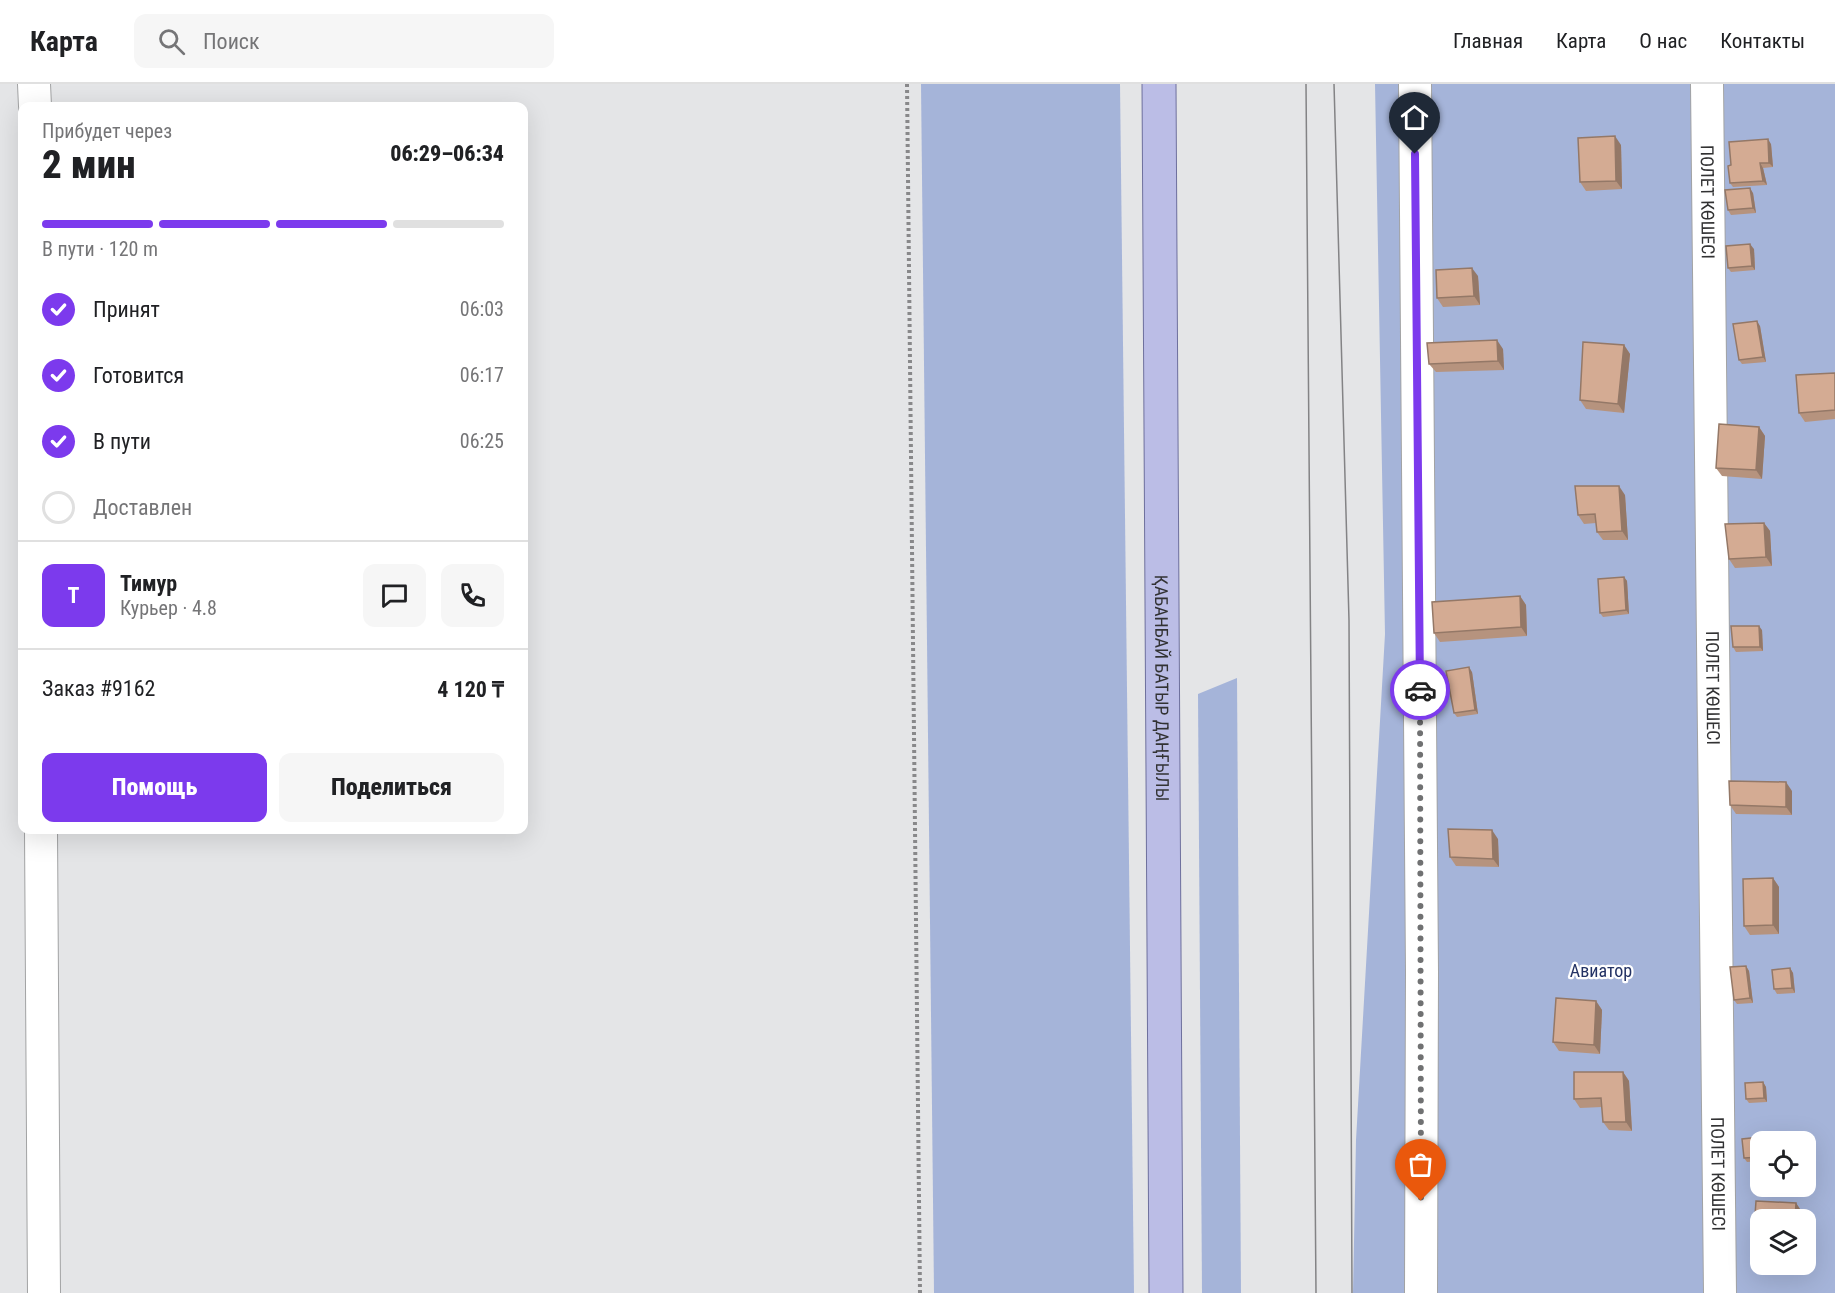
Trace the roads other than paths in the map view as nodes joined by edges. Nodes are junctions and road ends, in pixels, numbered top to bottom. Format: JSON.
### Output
{"nodes":[{"id":1,"x":34,"y":84,"type":"edge"},
{"id":2,"x":1159,"y":84,"type":"edge"},
{"id":3,"x":1415,"y":84,"type":"edge"},
{"id":4,"x":1707,"y":84,"type":"edge"},
{"id":5,"x":35,"y":102,"type":"edge"},
{"id":6,"x":40,"y":834,"type":"edge"},
{"id":7,"x":44,"y":1293,"type":"edge"},
{"id":8,"x":1166,"y":1293,"type":"edge"},
{"id":9,"x":1421,"y":1293,"type":"edge"},
{"id":10,"x":1720,"y":1293,"type":"edge"}],
"edges":[{"from":1,"to":5,"type":"street"},
{"from":2,"to":8,"type":"main road","name":"ҚАБАНБАЙ БАТЫР ДАҢҒЫЛЫ"},
{"from":3,"to":9,"type":"street"},
{"from":4,"to":10,"type":"street","name":"ПОЛЕТ КӨШЕСІ"},
{"from":6,"to":7,"type":"street"}]}
